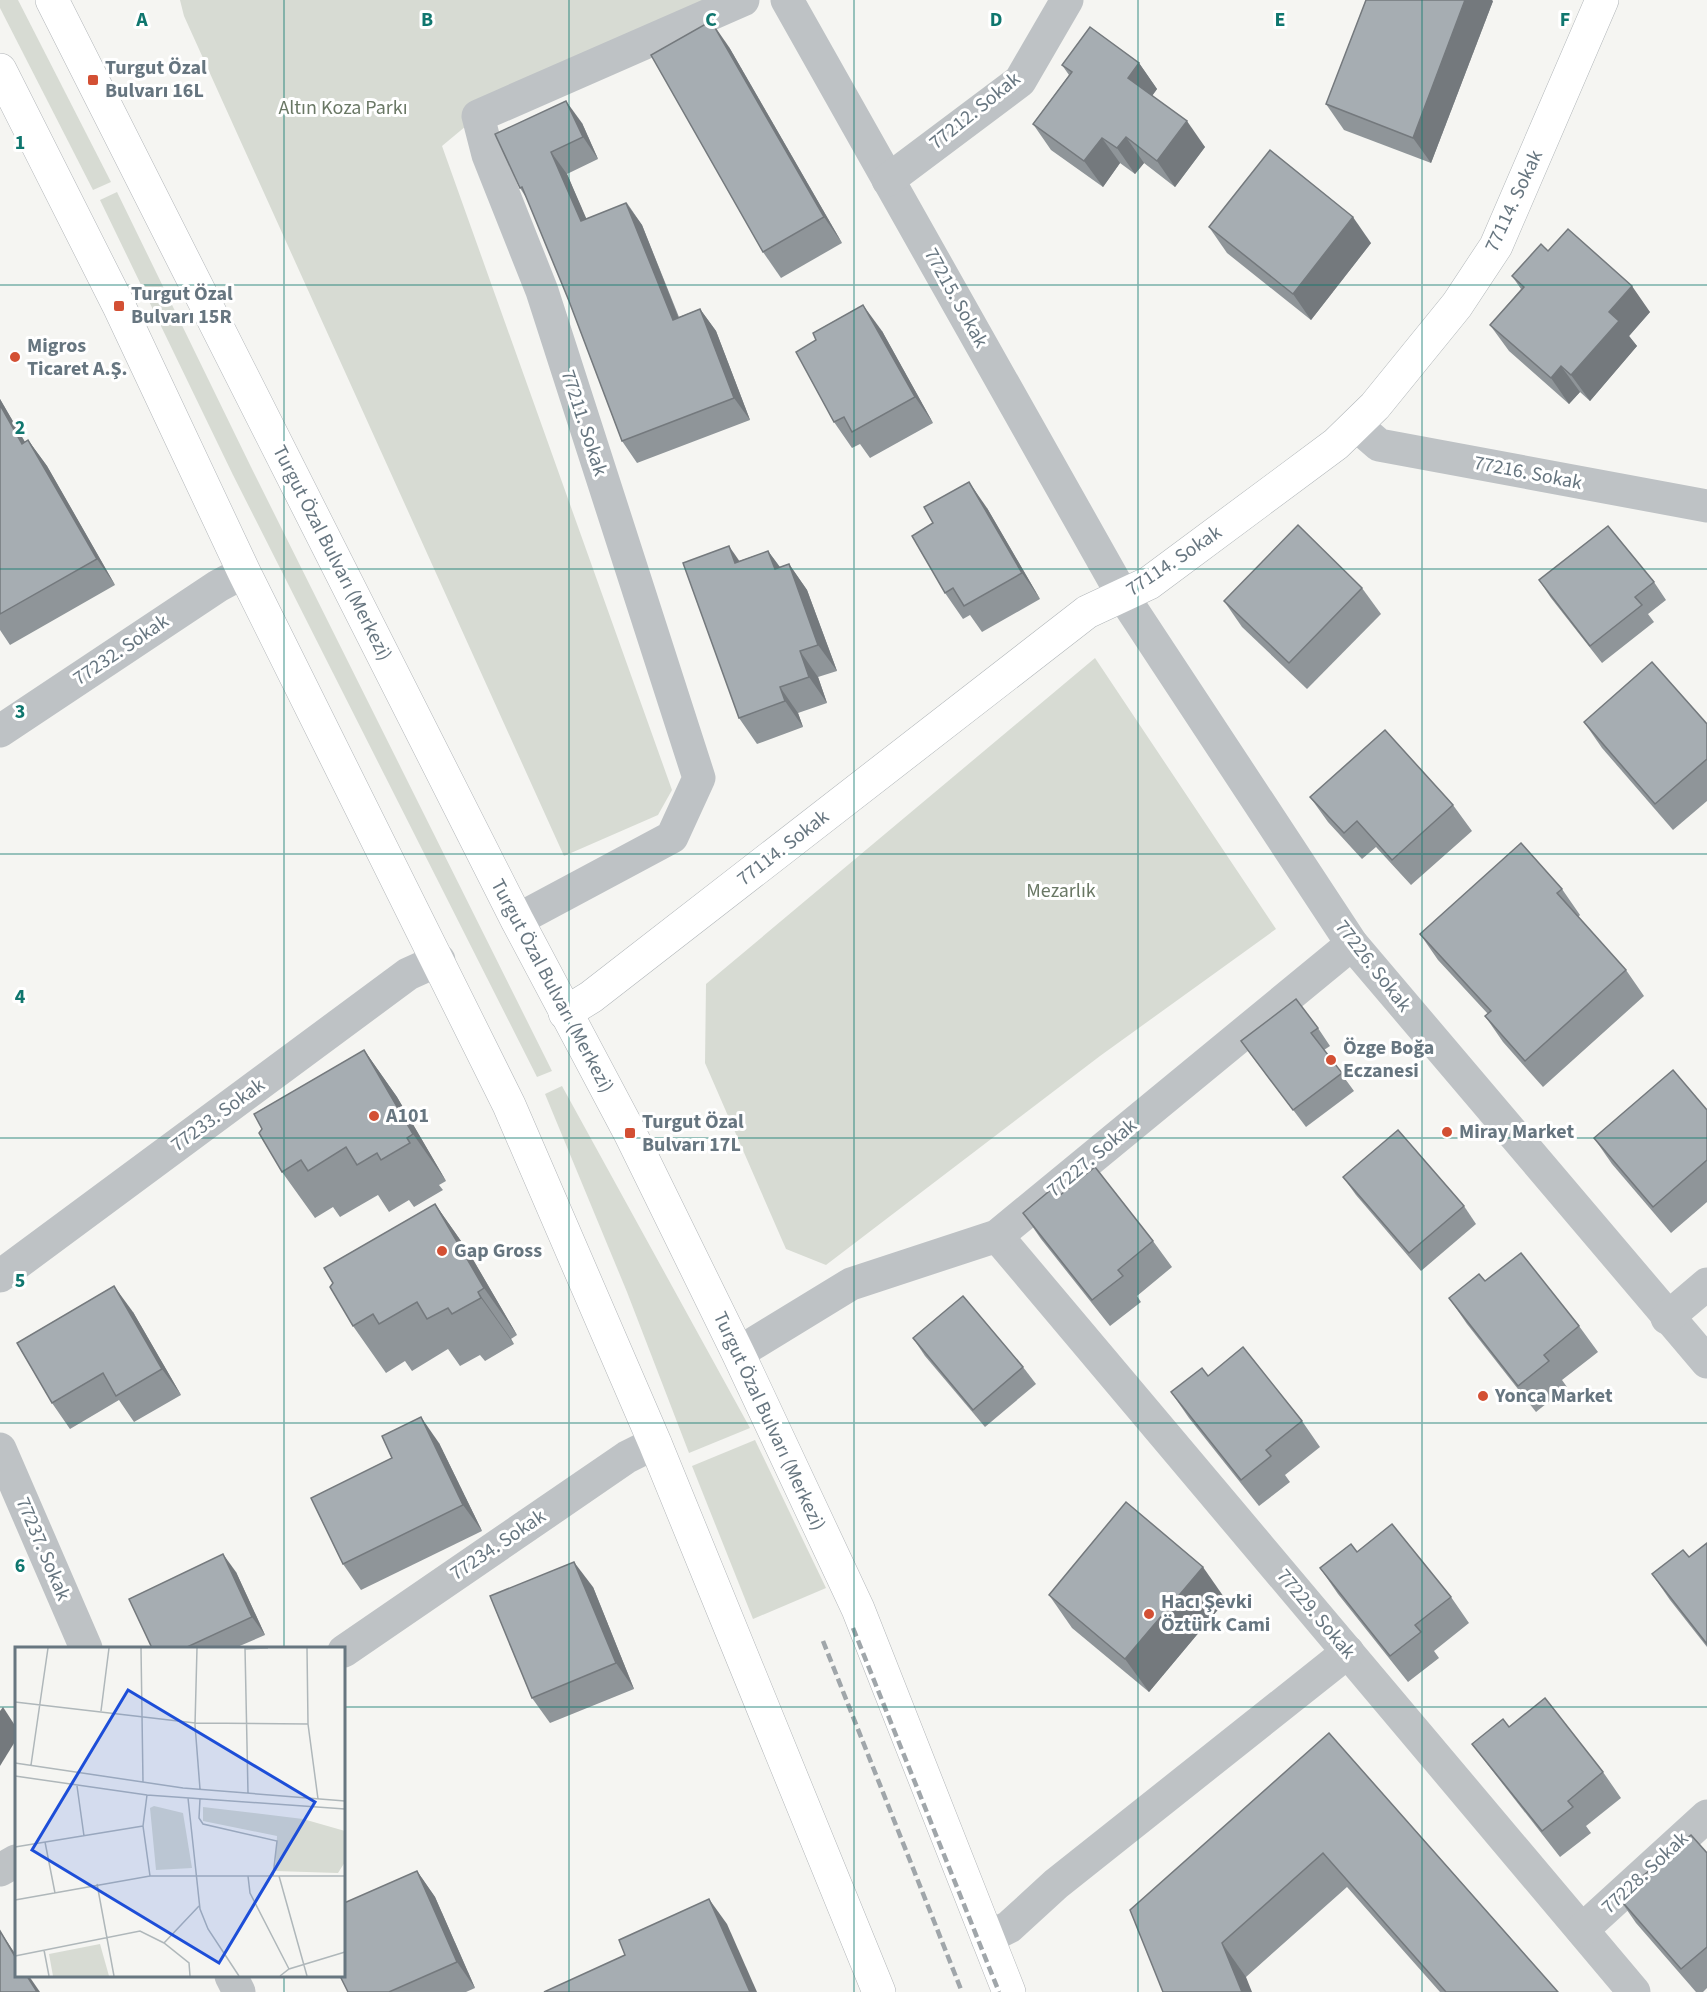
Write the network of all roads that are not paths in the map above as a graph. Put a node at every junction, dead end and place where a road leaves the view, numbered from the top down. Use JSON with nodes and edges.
{"nodes":[{"id":1,"x":52,"y":0,"type":"edge"},
{"id":2,"x":743,"y":0,"type":"edge"},
{"id":3,"x":787,"y":0,"type":"edge"},
{"id":4,"x":1067,"y":0,"type":"edge"},
{"id":5,"x":1602,"y":0,"type":"edge"},
{"id":6,"x":0,"y":70,"type":"edge"},
{"id":7,"x":888,"y":180,"type":"junction"},
{"id":8,"x":1356,"y":425,"type":"junction"},
{"id":9,"x":1707,"y":506,"type":"edge"},
{"id":10,"x":244,"y":572,"type":"junction"},
{"id":11,"x":1123,"y":596,"type":"junction"},
{"id":12,"x":0,"y":731,"type":"edge"},
{"id":13,"x":517,"y":920,"type":"junction"},
{"id":14,"x":1352,"y":945,"type":"junction"},
{"id":15,"x":439,"y":960,"type":"junction"},
{"id":16,"x":565,"y":1013,"type":"junction"},
{"id":17,"x":997,"y":1236,"type":"junction"},
{"id":18,"x":0,"y":1275,"type":"edge"},
{"id":19,"x":1707,"y":1284,"type":"edge"},
{"id":20,"x":1667,"y":1318,"type":"junction"},
{"id":21,"x":738,"y":1353,"type":"junction"},
{"id":22,"x":1707,"y":1362,"type":"edge"},
{"id":23,"x":655,"y":1443,"type":"junction"},
{"id":24,"x":0,"y":1449,"type":"edge"},
{"id":25,"x":86,"y":1647,"type":"edge"},
{"id":26,"x":345,"y":1650,"type":"edge"},
{"id":27,"x":1348,"y":1652,"type":"junction"},
{"id":28,"x":1707,"y":1816,"type":"edge"},
{"id":29,"x":15,"y":1862,"type":"edge"},
{"id":30,"x":0,"y":1870,"type":"edge"},
{"id":31,"x":1582,"y":1930,"type":"junction"},
{"id":32,"x":987,"y":1938,"type":"junction"},
{"id":33,"x":232,"y":1977,"type":"edge"},
{"id":34,"x":239,"y":1992,"type":"edge"},
{"id":35,"x":879,"y":1992,"type":"edge"},
{"id":36,"x":1008,"y":1992,"type":"edge"},
{"id":37,"x":1634,"y":1992,"type":"edge"}],
"edges":[{"from":1,"to":13,"type":"main road","name":"Turgut Özal Bulvarı (Merkezi)"},
{"from":2,"to":13,"type":"street","name":"77211. Sokak"},
{"from":3,"to":7,"type":"street","name":"77215. Sokak"},
{"from":4,"to":7,"type":"street","name":"77212. Sokak"},
{"from":5,"to":8,"type":"main road","name":"77114. Sokak"},
{"from":6,"to":10,"type":"main road"},
{"from":7,"to":11,"type":"street","name":"77215. Sokak"},
{"from":8,"to":9,"type":"street","name":"77216. Sokak"},
{"from":8,"to":11,"type":"main road","name":"77114. Sokak"},
{"from":10,"to":12,"type":"street","name":"77232. Sokak"},
{"from":10,"to":15,"type":"main road"},
{"from":11,"to":14,"type":"street","name":"77226. Sokak"},
{"from":11,"to":16,"type":"main road","name":"77114. Sokak"},
{"from":13,"to":16,"type":"main road","name":"Turgut Özal Bulvarı (Merkezi)"},
{"from":14,"to":17,"type":"street","name":"77227. Sokak"},
{"from":14,"to":20,"type":"street","name":"77226. Sokak"},
{"from":15,"to":18,"type":"street","name":"77233. Sokak"},
{"from":15,"to":23,"type":"main road"},
{"from":16,"to":21,"type":"main road","name":"Turgut Özal Bulvarı (Merkezi)"},
{"from":17,"to":21,"type":"street","name":"77227. Sokak"},
{"from":17,"to":27,"type":"street","name":"77229. Sokak"},
{"from":19,"to":20,"type":"street"},
{"from":20,"to":22,"type":"street","name":"77226. Sokak"},
{"from":21,"to":32,"type":"main road","name":"Turgut Özal Bulvarı (Merkezi)"},
{"from":23,"to":26,"type":"street","name":"77234. Sokak"},
{"from":23,"to":35,"type":"main road"},
{"from":24,"to":25,"type":"street","name":"77237. Sokak"},
{"from":27,"to":31,"type":"street","name":"77229. Sokak"},
{"from":27,"to":32,"type":"street"},
{"from":28,"to":31,"type":"street","name":"77228. Sokak"},
{"from":29,"to":30,"type":"street"},
{"from":31,"to":37,"type":"street","name":"77229. Sokak"},
{"from":32,"to":36,"type":"main road","name":"Turgut Özal Bulvarı (Merkezi)"},
{"from":33,"to":34,"type":"street"}]}
